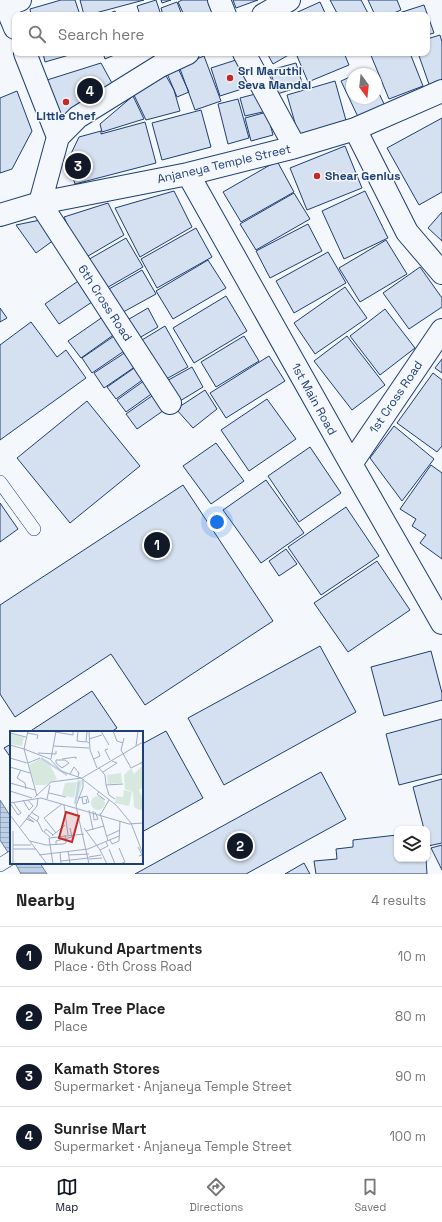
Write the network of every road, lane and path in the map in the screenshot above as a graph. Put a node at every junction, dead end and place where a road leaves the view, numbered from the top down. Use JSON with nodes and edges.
{"nodes":[{"id":1,"x":20,"y":0,"type":"edge"},
{"id":2,"x":219,"y":0,"type":"edge"},
{"id":3,"x":289,"y":0,"type":"edge"},
{"id":4,"x":224,"y":12,"type":"edge"},
{"id":5,"x":268,"y":12,"type":"edge"},
{"id":6,"x":12,"y":20,"type":"edge"},
{"id":7,"x":26,"y":56,"type":"edge"},
{"id":8,"x":182,"y":56,"type":"edge"},
{"id":9,"x":246,"y":56,"type":"edge"},
{"id":10,"x":442,"y":91,"type":"edge"},
{"id":11,"x":355,"y":129,"type":"junction"},
{"id":12,"x":58,"y":137,"type":"junction"},
{"id":13,"x":295,"y":147,"type":"junction"},
{"id":14,"x":188,"y":174,"type":"junction"},
{"id":15,"x":40,"y":203,"type":"junction"},
{"id":16,"x":0,"y":214,"type":"edge"},
{"id":17,"x":442,"y":273,"type":"edge"},
{"id":18,"x":442,"y":330,"type":"edge"},
{"id":19,"x":170,"y":403,"type":"dead end"},
{"id":20,"x":351,"y":464,"type":"junction"},
{"id":21,"x":0,"y":482,"type":"edge"},
{"id":22,"x":34,"y":529,"type":"dead end"},
{"id":23,"x":441,"y":616,"type":"edge"}],
"edges":[{"from":1,"to":6,"type":"street"},
{"from":2,"to":4,"type":"street"},
{"from":3,"to":5,"type":"street"},
{"from":7,"to":12,"type":"street"},
{"from":8,"to":12,"type":"street"},
{"from":9,"to":13,"type":"street"},
{"from":10,"to":11,"type":"street","name":"Anjaneya Temple Street"},
{"from":11,"to":13,"type":"street","name":"Anjaneya Temple Street"},
{"from":11,"to":17,"type":"street"},
{"from":12,"to":15,"type":"street"},
{"from":13,"to":14,"type":"street","name":"Anjaneya Temple Street"},
{"from":14,"to":15,"type":"street","name":"Anjaneya Temple Street"},
{"from":14,"to":20,"type":"street","name":"1st Main Road"},
{"from":15,"to":16,"type":"street","name":"Anjaneya Temple Street"},
{"from":15,"to":19,"type":"street","name":"6th Cross Road"},
{"from":18,"to":20,"type":"street","name":"1st Cross Road"},
{"from":20,"to":23,"type":"street","name":"1st Main Road"},
{"from":21,"to":22,"type":"lane"}]}
